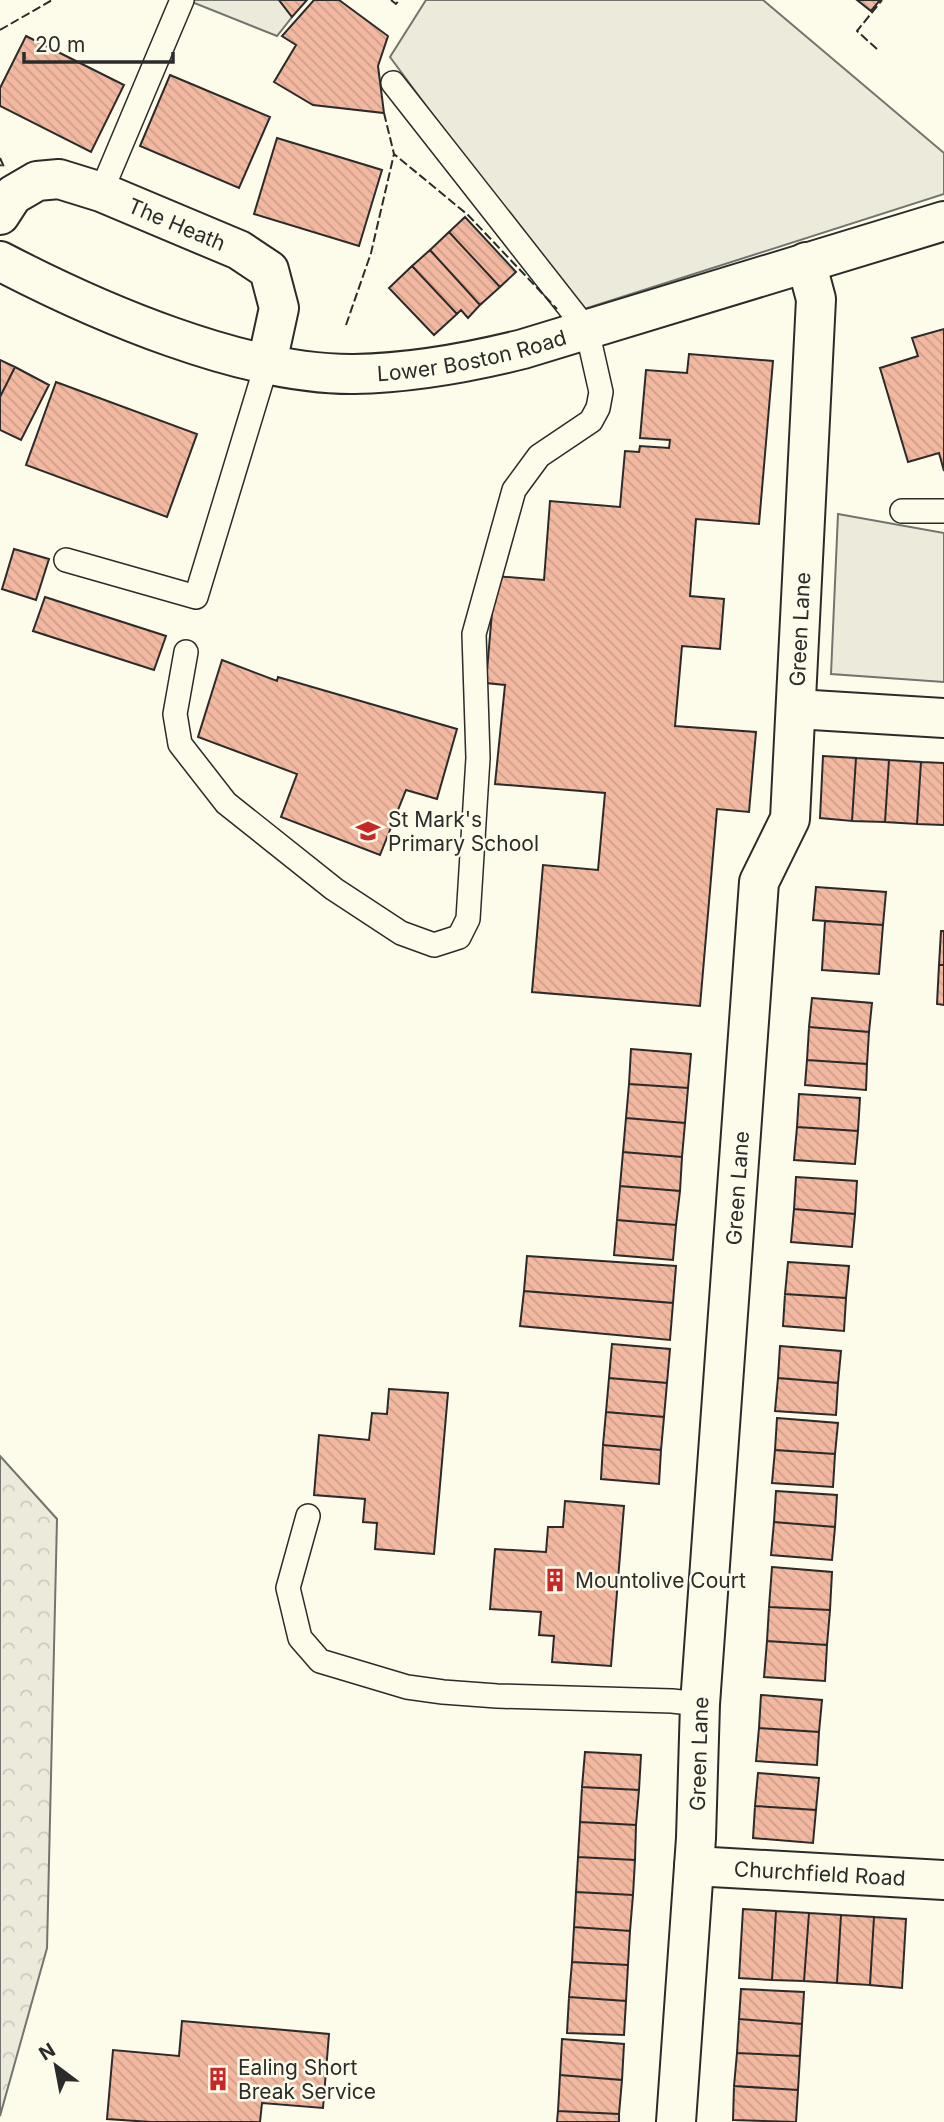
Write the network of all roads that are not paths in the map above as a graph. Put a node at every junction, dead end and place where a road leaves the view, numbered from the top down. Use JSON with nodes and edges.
{"nodes":[{"id":1,"x":182,"y":0,"type":"edge"},
{"id":2,"x":393,"y":83,"type":"dead end"},
{"id":3,"x":101,"y":192,"type":"junction"},
{"id":4,"x":0,"y":215,"type":"edge"},
{"id":5,"x":944,"y":221,"type":"edge"},
{"id":6,"x":0,"y":261,"type":"edge"},
{"id":7,"x":806,"y":262,"type":"junction"},
{"id":8,"x":587,"y":330,"type":"junction"},
{"id":9,"x":267,"y":363,"type":"junction"},
{"id":10,"x":902,"y":511,"type":"dead end"},
{"id":11,"x":944,"y":511,"type":"edge"},
{"id":12,"x":66,"y":560,"type":"dead end"},
{"id":13,"x":187,"y":652,"type":"dead end"},
{"id":14,"x":796,"y":709,"type":"junction"},
{"id":15,"x":944,"y":718,"type":"edge"},
{"id":16,"x":308,"y":1516,"type":"dead end"},
{"id":17,"x":701,"y":1704,"type":"junction"},
{"id":18,"x":694,"y":1866,"type":"junction"},
{"id":19,"x":944,"y":1880,"type":"edge"},
{"id":20,"x":676,"y":2122,"type":"edge"}],
"edges":[{"from":1,"to":3,"type":"lane"},
{"from":2,"to":8,"type":"lane"},
{"from":3,"to":4,"type":"street","name":"The Heath"},
{"from":3,"to":9,"type":"street","name":"The Heath"},
{"from":5,"to":7,"type":"street","name":"Lower Boston Road"},
{"from":6,"to":9,"type":"street","name":"Lower Boston Road"},
{"from":7,"to":8,"type":"street","name":"Lower Boston Road"},
{"from":7,"to":14,"type":"street","name":"Green Lane"},
{"from":8,"to":9,"type":"street","name":"Lower Boston Road"},
{"from":8,"to":13,"type":"lane"},
{"from":9,"to":12,"type":"lane"},
{"from":10,"to":11,"type":"lane"},
{"from":14,"to":15,"type":"street"},
{"from":14,"to":17,"type":"street","name":"Green Lane"},
{"from":16,"to":17,"type":"lane"},
{"from":17,"to":18,"type":"street","name":"Green Lane"},
{"from":18,"to":19,"type":"street","name":"Churchfield Road"},
{"from":18,"to":20,"type":"street","name":"Green Lane"}]}
